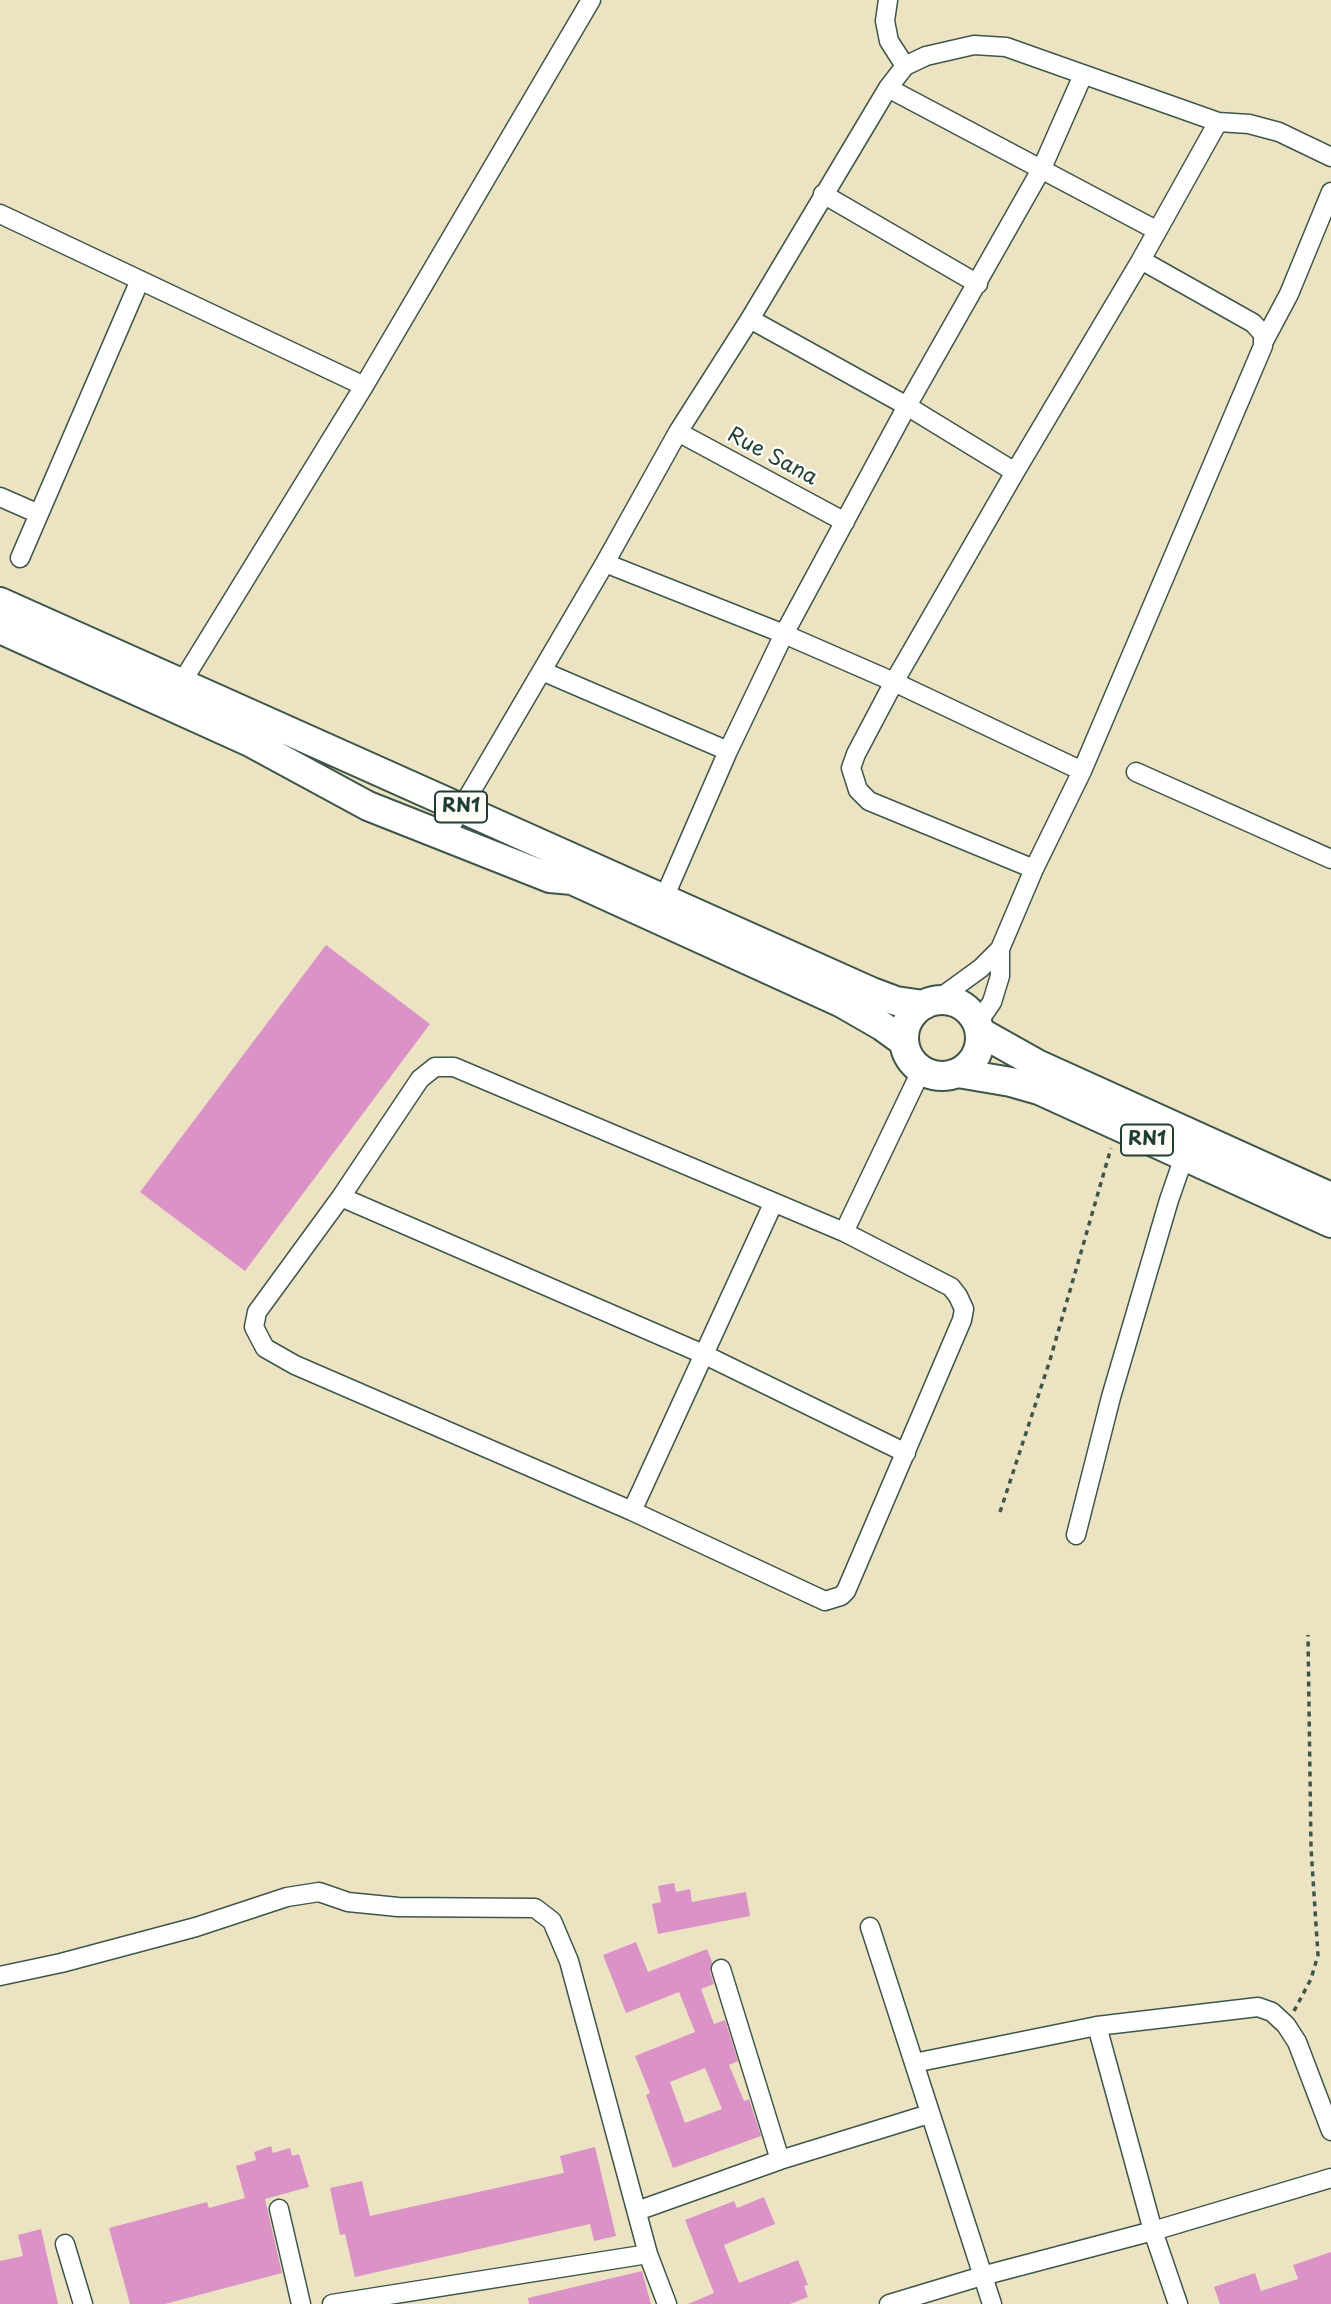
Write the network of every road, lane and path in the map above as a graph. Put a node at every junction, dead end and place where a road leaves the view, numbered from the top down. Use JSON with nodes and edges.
{"nodes":[{"id":1,"x":591,"y":0,"type":"edge"},
{"id":2,"x":888,"y":0,"type":"edge"},
{"id":3,"x":905,"y":66,"type":"junction"},
{"id":4,"x":1083,"y":75,"type":"junction"},
{"id":5,"x":888,"y":88,"type":"junction"},
{"id":6,"x":1218,"y":122,"type":"junction"},
{"id":7,"x":1331,"y":157,"type":"edge"},
{"id":8,"x":1042,"y":168,"type":"junction"},
{"id":9,"x":1331,"y":192,"type":"edge"},
{"id":10,"x":823,"y":194,"type":"junction"},
{"id":11,"x":0,"y":214,"type":"edge"},
{"id":12,"x":1156,"y":230,"type":"junction"},
{"id":13,"x":1140,"y":260,"type":"junction"},
{"id":14,"x":140,"y":281,"type":"junction"},
{"id":15,"x":978,"y":284,"type":"junction"},
{"id":16,"x":750,"y":319,"type":"junction"},
{"id":17,"x":1264,"y":341,"type":"junction"},
{"id":18,"x":364,"y":386,"type":"junction"},
{"id":19,"x":907,"y":406,"type":"junction"},
{"id":20,"x":678,"y":432,"type":"junction"},
{"id":21,"x":1014,"y":472,"type":"junction"},
{"id":22,"x":0,"y":497,"type":"edge"},
{"id":23,"x":39,"y":514,"type":"junction"},
{"id":24,"x":845,"y":522,"type":"junction"},
{"id":25,"x":20,"y":558,"type":"dead end"},
{"id":26,"x":605,"y":563,"type":"junction"},
{"id":27,"x":0,"y":602,"type":"edge"},
{"id":28,"x":0,"y":629,"type":"edge"},
{"id":29,"x":784,"y":634,"type":"junction"},
{"id":30,"x":542,"y":671,"type":"junction"},
{"id":31,"x":182,"y":682,"type":"junction"},
{"id":32,"x":894,"y":682,"type":"junction"},
{"id":33,"x":729,"y":751,"type":"junction"},
{"id":34,"x":1082,"y":771,"type":"junction"},
{"id":35,"x":1136,"y":772,"type":"dead end"},
{"id":36,"x":461,"y":807,"type":"junction"},
{"id":37,"x":445,"y":836,"type":"junction"},
{"id":38,"x":1331,"y":859,"type":"edge"},
{"id":39,"x":1034,"y":869,"type":"junction"},
{"id":40,"x":664,"y":898,"type":"junction"},
{"id":41,"x":1000,"y":949,"type":"junction"},
{"id":42,"x":931,"y":1002,"type":"junction"},
{"id":43,"x":979,"y":1028,"type":"junction"},
{"id":44,"x":904,"y":1042,"type":"junction"},
{"id":45,"x":921,"y":1071,"type":"junction"},
{"id":46,"x":958,"y":1073,"type":"junction"},
{"id":47,"x":1118,"y":1126,"type":"junction"},
{"id":48,"x":1184,"y":1157,"type":"junction"},
{"id":49,"x":341,"y":1197,"type":"junction"},
{"id":50,"x":1331,"y":1197,"type":"edge"},
{"id":51,"x":773,"y":1204,"type":"junction"},
{"id":52,"x":1331,"y":1223,"type":"edge"},
{"id":53,"x":844,"y":1232,"type":"junction"},
{"id":54,"x":703,"y":1354,"type":"junction"},
{"id":55,"x":906,"y":1452,"type":"junction"},
{"id":56,"x":632,"y":1511,"type":"junction"},
{"id":57,"x":1000,"y":1512,"type":"dead end"},
{"id":58,"x":1076,"y":1535,"type":"dead end"},
{"id":59,"x":1308,"y":1635,"type":"dead end"},
{"id":60,"x":870,"y":1927,"type":"dead end"},
{"id":61,"x":721,"y":1969,"type":"dead end"},
{"id":62,"x":0,"y":1976,"type":"edge"},
{"id":63,"x":1286,"y":2025,"type":"junction"},
{"id":64,"x":1097,"y":2026,"type":"junction"},
{"id":65,"x":914,"y":2063,"type":"junction"},
{"id":66,"x":929,"y":2114,"type":"junction"},
{"id":67,"x":1331,"y":2131,"type":"edge"},
{"id":68,"x":780,"y":2160,"type":"junction"},
{"id":69,"x":1331,"y":2178,"type":"edge"},
{"id":70,"x":279,"y":2209,"type":"dead end"},
{"id":71,"x":637,"y":2211,"type":"junction"},
{"id":72,"x":1153,"y":2231,"type":"junction"},
{"id":73,"x":65,"y":2244,"type":"dead end"},
{"id":74,"x":648,"y":2254,"type":"junction"},
{"id":75,"x":982,"y":2276,"type":"junction"},
{"id":76,"x":83,"y":2304,"type":"edge"},
{"id":77,"x":301,"y":2304,"type":"edge"},
{"id":78,"x":332,"y":2304,"type":"edge"},
{"id":79,"x":667,"y":2304,"type":"edge"},
{"id":80,"x":889,"y":2304,"type":"edge"},
{"id":81,"x":992,"y":2304,"type":"edge"},
{"id":82,"x":1178,"y":2304,"type":"edge"}],
"edges":[{"from":1,"to":18,"type":"street"},
{"from":2,"to":3,"type":"street"},
{"from":3,"to":4,"type":"street"},
{"from":3,"to":5,"type":"street"},
{"from":4,"to":6,"type":"street"},
{"from":4,"to":8,"type":"street"},
{"from":5,"to":8,"type":"street"},
{"from":5,"to":10,"type":"street"},
{"from":6,"to":7,"type":"street"},
{"from":6,"to":12,"type":"street"},
{"from":8,"to":12,"type":"street"},
{"from":8,"to":15,"type":"street"},
{"from":9,"to":17,"type":"street"},
{"from":10,"to":15,"type":"street"},
{"from":10,"to":16,"type":"street"},
{"from":11,"to":14,"type":"street"},
{"from":12,"to":13,"type":"street"},
{"from":13,"to":17,"type":"street"},
{"from":13,"to":21,"type":"street"},
{"from":14,"to":18,"type":"street"},
{"from":14,"to":23,"type":"street"},
{"from":15,"to":19,"type":"street"},
{"from":16,"to":19,"type":"street"},
{"from":16,"to":20,"type":"street"},
{"from":17,"to":34,"type":"street"},
{"from":18,"to":31,"type":"street"},
{"from":19,"to":21,"type":"street"},
{"from":19,"to":24,"type":"street"},
{"from":20,"to":24,"type":"street","name":"Rue Sana"},
{"from":20,"to":26,"type":"street"},
{"from":21,"to":32,"type":"street"},
{"from":22,"to":23,"type":"street"},
{"from":23,"to":25,"type":"street"},
{"from":24,"to":29,"type":"street"},
{"from":26,"to":29,"type":"street"},
{"from":26,"to":30,"type":"street"},
{"from":27,"to":31,"type":"main road","number":"RN1"},
{"from":28,"to":37,"type":"main road","number":"RN1"},
{"from":29,"to":32,"type":"street"},
{"from":29,"to":33,"type":"street"},
{"from":30,"to":33,"type":"street"},
{"from":30,"to":36,"type":"street"},
{"from":31,"to":36,"type":"main road","number":"RN1"},
{"from":32,"to":34,"type":"street"},
{"from":32,"to":39,"type":"street"},
{"from":33,"to":40,"type":"street"},
{"from":34,"to":39,"type":"street"},
{"from":35,"to":38,"type":"street"},
{"from":36,"to":37,"type":"street"},
{"from":36,"to":40,"type":"main road","number":"RN1"},
{"from":37,"to":44,"type":"main road","number":"RN1"},
{"from":39,"to":41,"type":"street"},
{"from":40,"to":42,"type":"main road","number":"RN1"},
{"from":41,"to":42,"type":"street"},
{"from":41,"to":43,"type":"street"},
{"from":42,"to":43,"type":"main road","number":"RN1"},
{"from":42,"to":44,"type":"main road"},
{"from":43,"to":46,"type":"main road"},
{"from":43,"to":50,"type":"main road","number":"RN1"},
{"from":44,"to":45,"type":"main road","number":"RN1"},
{"from":45,"to":46,"type":"main road","number":"RN1"},
{"from":45,"to":53,"type":"street"},
{"from":46,"to":47,"type":"main road","number":"RN1"},
{"from":47,"to":48,"type":"main road","number":"RN1"},
{"from":47,"to":57,"type":"path"},
{"from":48,"to":52,"type":"main road","number":"RN1"},
{"from":48,"to":58,"type":"street"},
{"from":49,"to":51,"type":"street"},
{"from":49,"to":54,"type":"street"},
{"from":49,"to":56,"type":"street"},
{"from":51,"to":53,"type":"street"},
{"from":51,"to":54,"type":"street"},
{"from":53,"to":55,"type":"street"},
{"from":54,"to":55,"type":"street"},
{"from":54,"to":56,"type":"street"},
{"from":55,"to":56,"type":"street"},
{"from":59,"to":63,"type":"path"},
{"from":60,"to":65,"type":"street"},
{"from":61,"to":68,"type":"street"},
{"from":62,"to":71,"type":"street"},
{"from":63,"to":64,"type":"street"},
{"from":63,"to":67,"type":"street"},
{"from":64,"to":65,"type":"street"},
{"from":64,"to":72,"type":"street"},
{"from":65,"to":66,"type":"street"},
{"from":66,"to":68,"type":"street"},
{"from":66,"to":75,"type":"street"},
{"from":68,"to":71,"type":"street"},
{"from":69,"to":72,"type":"street"},
{"from":70,"to":77,"type":"street"},
{"from":71,"to":74,"type":"street"},
{"from":72,"to":75,"type":"street"},
{"from":72,"to":82,"type":"street"},
{"from":73,"to":76,"type":"street"},
{"from":74,"to":78,"type":"street"},
{"from":74,"to":79,"type":"street"},
{"from":75,"to":80,"type":"street"},
{"from":75,"to":81,"type":"street"}]}
